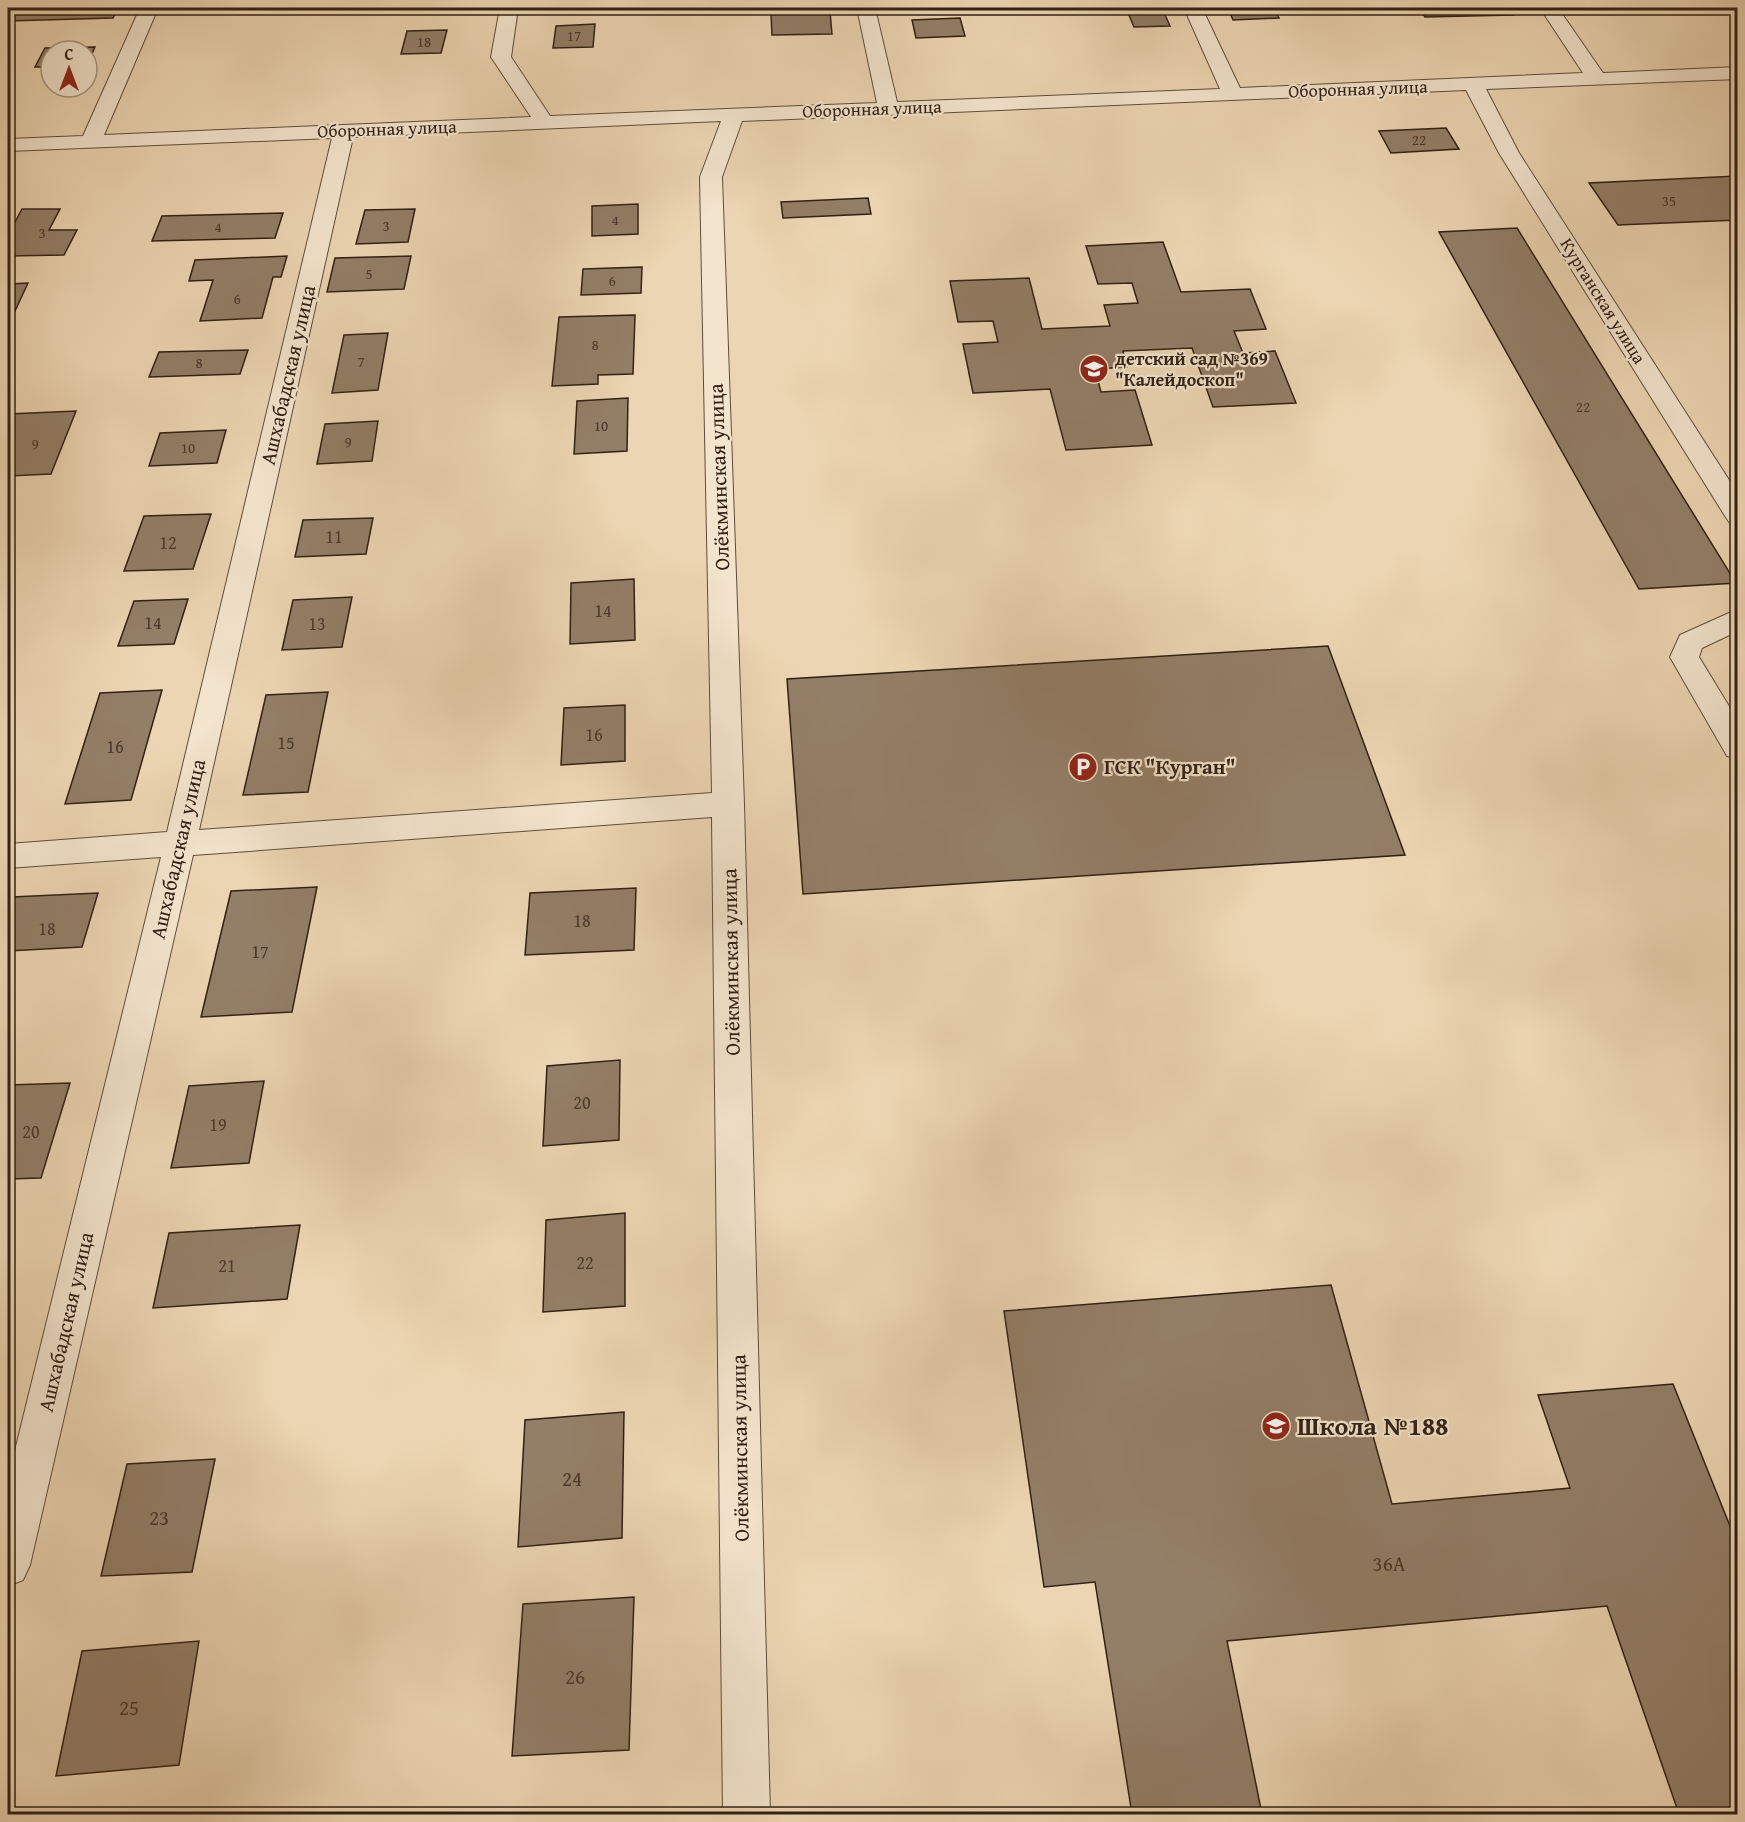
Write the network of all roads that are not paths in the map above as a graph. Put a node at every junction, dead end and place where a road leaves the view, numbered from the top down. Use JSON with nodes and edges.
{"nodes":[{"id":1,"x":149,"y":8,"type":"edge"},
{"id":2,"x":509,"y":8,"type":"edge"},
{"id":3,"x":866,"y":8,"type":"edge"},
{"id":4,"x":1193,"y":8,"type":"edge"},
{"id":5,"x":1549,"y":8,"type":"edge"},
{"id":6,"x":1737,"y":73,"type":"edge"},
{"id":7,"x":1597,"y":79,"type":"junction"},
{"id":8,"x":1473,"y":84,"type":"junction"},
{"id":9,"x":1233,"y":94,"type":"junction"},
{"id":10,"x":888,"y":108,"type":"junction"},
{"id":11,"x":734,"y":115,"type":"junction"},
{"id":12,"x":544,"y":122,"type":"junction"},
{"id":13,"x":344,"y":131,"type":"junction"},
{"id":14,"x":91,"y":141,"type":"junction"},
{"id":15,"x":8,"y":145,"type":"edge"},
{"id":16,"x":1737,"y":516,"type":"edge"},
{"id":17,"x":1737,"y":619,"type":"edge"},
{"id":18,"x":1737,"y":748,"type":"edge"},
{"id":19,"x":728,"y":804,"type":"junction"},
{"id":20,"x":180,"y":843,"type":"junction"},
{"id":21,"x":8,"y":856,"type":"edge"},
{"id":22,"x":8,"y":1566,"type":"edge"},
{"id":23,"x":747,"y":1815,"type":"edge"}],
"edges":[{"from":1,"to":14,"type":"street"},
{"from":2,"to":12,"type":"street"},
{"from":3,"to":10,"type":"street"},
{"from":4,"to":9,"type":"street"},
{"from":5,"to":7,"type":"street"},
{"from":6,"to":7,"type":"street","name":"Оборонная улица"},
{"from":7,"to":8,"type":"street","name":"Оборонная улица"},
{"from":8,"to":9,"type":"street","name":"Оборонная улица"},
{"from":8,"to":16,"type":"street","name":"Курганская улица"},
{"from":9,"to":10,"type":"street","name":"Оборонная улица"},
{"from":10,"to":11,"type":"street","name":"Оборонная улица"},
{"from":11,"to":12,"type":"street","name":"Оборонная улица"},
{"from":11,"to":19,"type":"street","name":"Олёкминская улица"},
{"from":12,"to":13,"type":"street","name":"Оборонная улица"},
{"from":13,"to":14,"type":"street","name":"Оборонная улица"},
{"from":13,"to":20,"type":"street","name":"Ашхабадская улица"},
{"from":14,"to":15,"type":"street","name":"Оборонная улица"},
{"from":17,"to":18,"type":"street"},
{"from":19,"to":20,"type":"street"},
{"from":19,"to":23,"type":"street","name":"Олёкминская улица"},
{"from":20,"to":21,"type":"street"},
{"from":20,"to":22,"type":"street","name":"Ашхабадская улица"}]}
